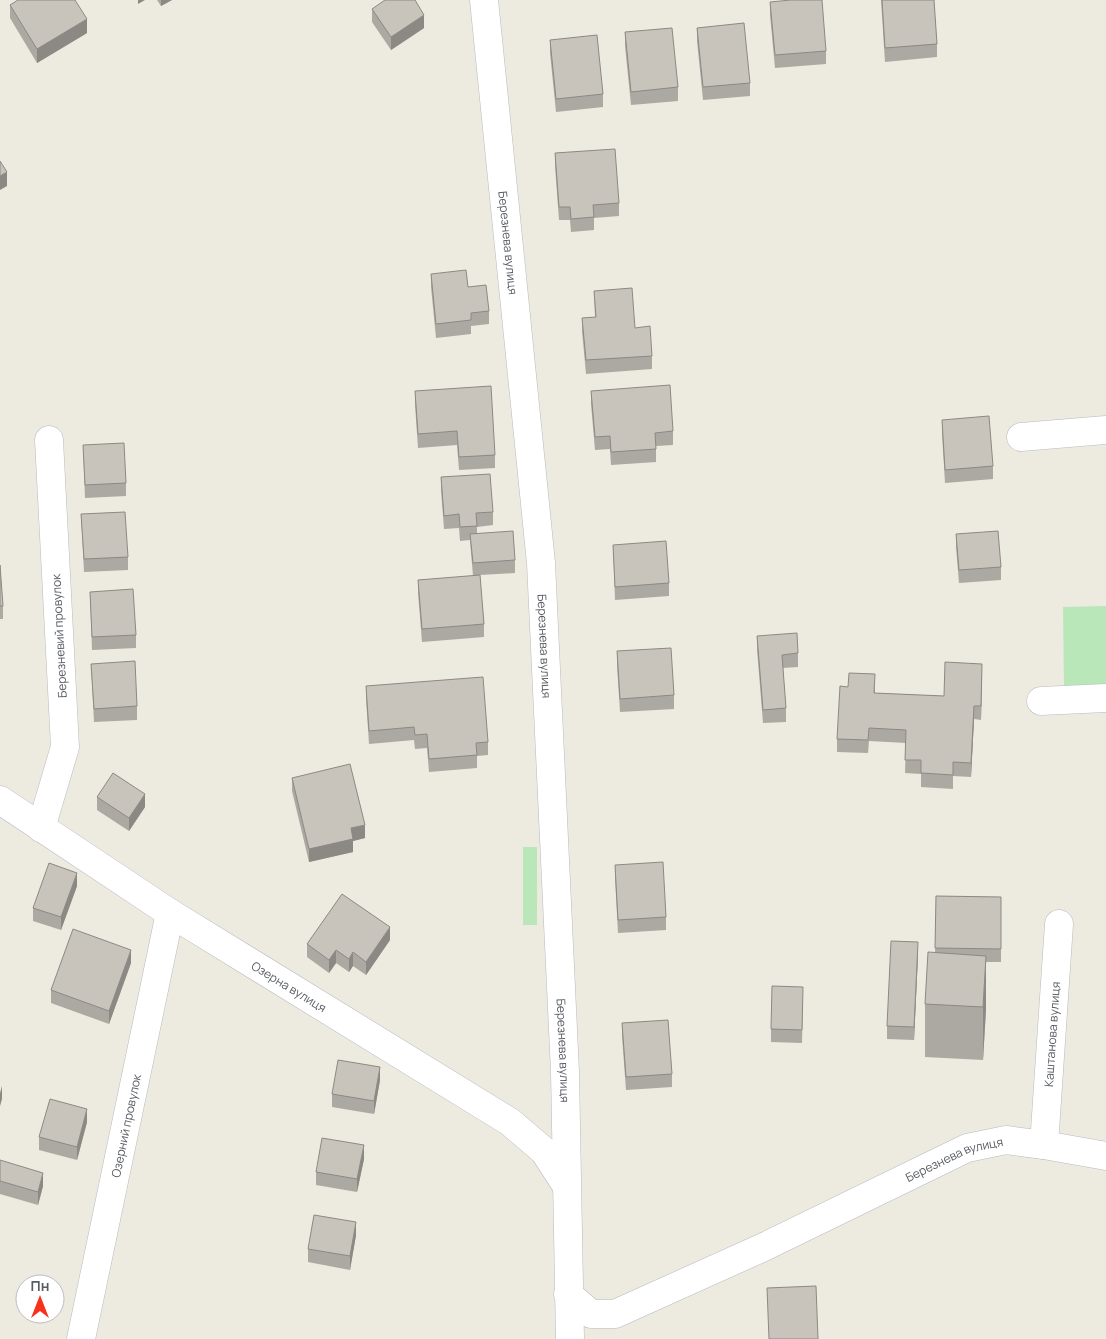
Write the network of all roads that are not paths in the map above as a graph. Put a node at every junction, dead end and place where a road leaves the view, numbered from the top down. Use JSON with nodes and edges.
{"nodes":[{"id":1,"x":484,"y":0,"type":"edge"},
{"id":2,"x":1106,"y":430,"type":"edge"},
{"id":3,"x":1021,"y":437,"type":"dead end"},
{"id":4,"x":49,"y":440,"type":"dead end"},
{"id":5,"x":1106,"y":698,"type":"edge"},
{"id":6,"x":1041,"y":701,"type":"dead end"},
{"id":7,"x":0,"y":800,"type":"edge"},
{"id":8,"x":41,"y":828,"type":"junction"},
{"id":9,"x":170,"y":913,"type":"junction"},
{"id":10,"x":1059,"y":924,"type":"dead end"},
{"id":11,"x":1044,"y":1145,"type":"junction"},
{"id":12,"x":1106,"y":1156,"type":"edge"},
{"id":13,"x":566,"y":1185,"type":"junction"},
{"id":14,"x":568,"y":1294,"type":"junction"},
{"id":15,"x":81,"y":1339,"type":"edge"},
{"id":16,"x":570,"y":1339,"type":"edge"}],
"edges":[{"from":1,"to":13,"type":"street","name":"Березнева вулиця"},
{"from":2,"to":3,"type":"street"},
{"from":4,"to":8,"type":"street","name":"Березневий провулок"},
{"from":5,"to":6,"type":"street"},
{"from":7,"to":8,"type":"street","name":"Озерна вулиця"},
{"from":8,"to":9,"type":"street","name":"Озерна вулиця"},
{"from":9,"to":13,"type":"street","name":"Озерна вулиця"},
{"from":9,"to":15,"type":"street","name":"Озерний провулок"},
{"from":10,"to":11,"type":"street","name":"Каштанова вулиця"},
{"from":11,"to":12,"type":"street","name":"Березнева вулиця"},
{"from":11,"to":14,"type":"street","name":"Березнева вулиця"},
{"from":13,"to":14,"type":"street","name":"Березнева вулиця"},
{"from":14,"to":16,"type":"street","name":"Березнева вулиця"}]}
